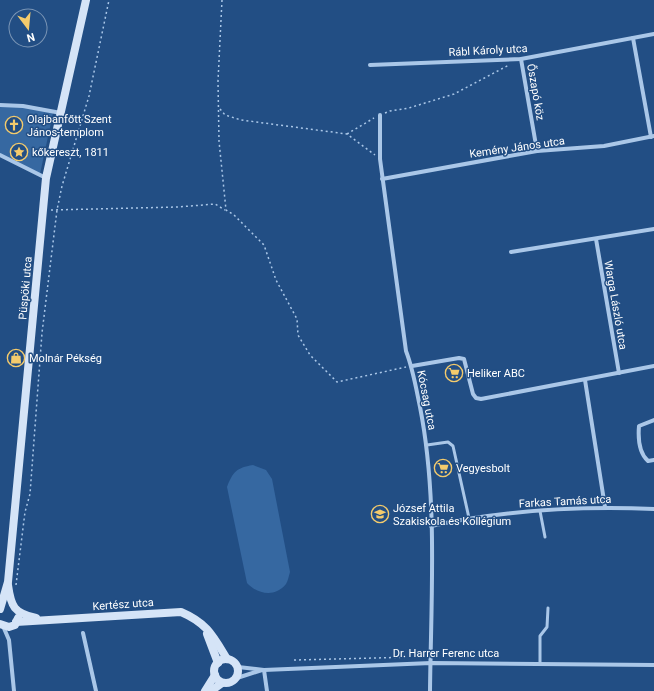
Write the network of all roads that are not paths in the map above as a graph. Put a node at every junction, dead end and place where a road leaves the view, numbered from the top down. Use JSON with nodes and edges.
{"nodes":[{"id":1,"x":86,"y":0,"type":"edge"},
{"id":2,"x":654,"y":34,"type":"edge"},
{"id":3,"x":633,"y":38,"type":"junction"},
{"id":4,"x":521,"y":59,"type":"junction"},
{"id":5,"x":370,"y":64,"type":"dead end"},
{"id":6,"x":0,"y":106,"type":"edge"},
{"id":7,"x":61,"y":113,"type":"junction"},
{"id":8,"x":380,"y":115,"type":"road end"},
{"id":9,"x":652,"y":137,"type":"edge"},
{"id":10,"x":537,"y":151,"type":"junction"},
{"id":11,"x":0,"y":155,"type":"edge"},
{"id":12,"x":46,"y":178,"type":"junction"},
{"id":13,"x":382,"y":179,"type":"junction"},
{"id":14,"x":654,"y":229,"type":"edge"},
{"id":15,"x":596,"y":239,"type":"junction"},
{"id":16,"x":512,"y":252,"type":"dead end"},
{"id":17,"x":412,"y":366,"type":"junction"},
{"id":18,"x":654,"y":366,"type":"edge"},
{"id":19,"x":619,"y":373,"type":"junction"},
{"id":20,"x":585,"y":380,"type":"junction"},
{"id":21,"x":654,"y":420,"type":"edge"},
{"id":22,"x":427,"y":445,"type":"junction"},
{"id":23,"x":654,"y":460,"type":"edge"},
{"id":24,"x":605,"y":507,"type":"junction"},
{"id":25,"x":654,"y":509,"type":"edge"},
{"id":26,"x":540,"y":511,"type":"junction"},
{"id":27,"x":469,"y":518,"type":"junction"},
{"id":28,"x":431,"y":526,"type":"junction"},
{"id":29,"x":545,"y":536,"type":"dead end"},
{"id":30,"x":8,"y":582,"type":"junction"},
{"id":31,"x":548,"y":608,"type":"dead end"},
{"id":32,"x":0,"y":609,"type":"edge"},
{"id":33,"x":16,"y":610,"type":"junction"},
{"id":34,"x":45,"y":620,"type":"junction"},
{"id":35,"x":201,"y":622,"type":"junction"},
{"id":36,"x":14,"y":624,"type":"junction"},
{"id":37,"x":1,"y":625,"type":"edge"},
{"id":38,"x":83,"y":633,"type":"dead end"},
{"id":39,"x":9,"y":640,"type":"junction"},
{"id":40,"x":227,"y":659,"type":"junction"},
{"id":41,"x":218,"y":663,"type":"junction"},
{"id":42,"x":431,"y":663,"type":"junction"},
{"id":43,"x":540,"y":664,"type":"junction"},
{"id":44,"x":654,"y":664,"type":"edge"},
{"id":45,"x":238,"y":667,"type":"junction"},
{"id":46,"x":264,"y":670,"type":"junction"},
{"id":47,"x":215,"y":675,"type":"junction"},
{"id":48,"x":237,"y":678,"type":"junction"},
{"id":49,"x":222,"y":683,"type":"junction"},
{"id":50,"x":14,"y":691,"type":"edge"},
{"id":51,"x":96,"y":691,"type":"edge"},
{"id":52,"x":205,"y":691,"type":"edge"},
{"id":53,"x":211,"y":691,"type":"edge"},
{"id":54,"x":267,"y":691,"type":"edge"},
{"id":55,"x":430,"y":691,"type":"edge"}],
"edges":[{"from":1,"to":7,"type":"street","name":"Püspöki utca"},
{"from":2,"to":3,"type":"street","name":"Rábl Károly utca"},
{"from":3,"to":4,"type":"street","name":"Rábl Károly utca"},
{"from":3,"to":9,"type":"street"},
{"from":4,"to":5,"type":"street","name":"Rábl Károly utca"},
{"from":4,"to":10,"type":"street","name":"Őszapó köz"},
{"from":6,"to":7,"type":"street"},
{"from":7,"to":12,"type":"street","name":"Püspöki utca"},
{"from":8,"to":13,"type":"street","name":"Kócsag utca"},
{"from":9,"to":10,"type":"street","name":"Kemény János utca"},
{"from":10,"to":13,"type":"street","name":"Kemény János utca"},
{"from":11,"to":12,"type":"street"},
{"from":12,"to":30,"type":"street","name":"Püspöki utca"},
{"from":13,"to":17,"type":"street","name":"Kócsag utca"},
{"from":14,"to":15,"type":"street"},
{"from":15,"to":16,"type":"street"},
{"from":15,"to":19,"type":"street","name":"Warga László utca"},
{"from":17,"to":20,"type":"street"},
{"from":17,"to":22,"type":"street","name":"Kócsag utca"},
{"from":18,"to":19,"type":"street"},
{"from":19,"to":20,"type":"street"},
{"from":20,"to":24,"type":"street"},
{"from":21,"to":23,"type":"street"},
{"from":22,"to":27,"type":"lane"},
{"from":22,"to":28,"type":"street","name":"Kócsag utca"},
{"from":24,"to":25,"type":"street","name":"Farkas Tamás utca"},
{"from":24,"to":26,"type":"street","name":"Farkas Tamás utca"},
{"from":26,"to":27,"type":"street","name":"Farkas Tamás utca"},
{"from":26,"to":29,"type":"lane"},
{"from":27,"to":28,"type":"street","name":"Farkas Tamás utca"},
{"from":28,"to":42,"type":"street","name":"Kócsag utca"},
{"from":30,"to":32,"type":"street"},
{"from":30,"to":33,"type":"street"},
{"from":31,"to":43,"type":"lane"},
{"from":32,"to":33,"type":"street"},
{"from":33,"to":34,"type":"street"},
{"from":33,"to":36,"type":"street"},
{"from":34,"to":35,"type":"street","name":"Kertész utca"},
{"from":34,"to":36,"type":"street","name":"Kertész utca"},
{"from":35,"to":40,"type":"street","name":"Kertész utca"},
{"from":35,"to":41,"type":"street"},
{"from":36,"to":37,"type":"street","name":"Kertész utca"},
{"from":36,"to":39,"type":"street"},
{"from":37,"to":39,"type":"street"},
{"from":38,"to":51,"type":"street"},
{"from":39,"to":50,"type":"street"},
{"from":40,"to":41,"type":"street"},
{"from":40,"to":45,"type":"street"},
{"from":41,"to":47,"type":"street"},
{"from":42,"to":43,"type":"street","name":"Dr. Harrer Ferenc utca"},
{"from":42,"to":46,"type":"street","name":"Dr. Harrer Ferenc utca"},
{"from":42,"to":55,"type":"street","name":"Kócsag utca"},
{"from":43,"to":44,"type":"street","name":"Dr. Harrer Ferenc utca"},
{"from":45,"to":46,"type":"street","name":"Dr. Harrer Ferenc utca"},
{"from":45,"to":48,"type":"street"},
{"from":46,"to":48,"type":"street"},
{"from":46,"to":54,"type":"street"},
{"from":47,"to":49,"type":"street"},
{"from":47,"to":52,"type":"street"},
{"from":48,"to":49,"type":"street"},
{"from":49,"to":53,"type":"street"}]}
